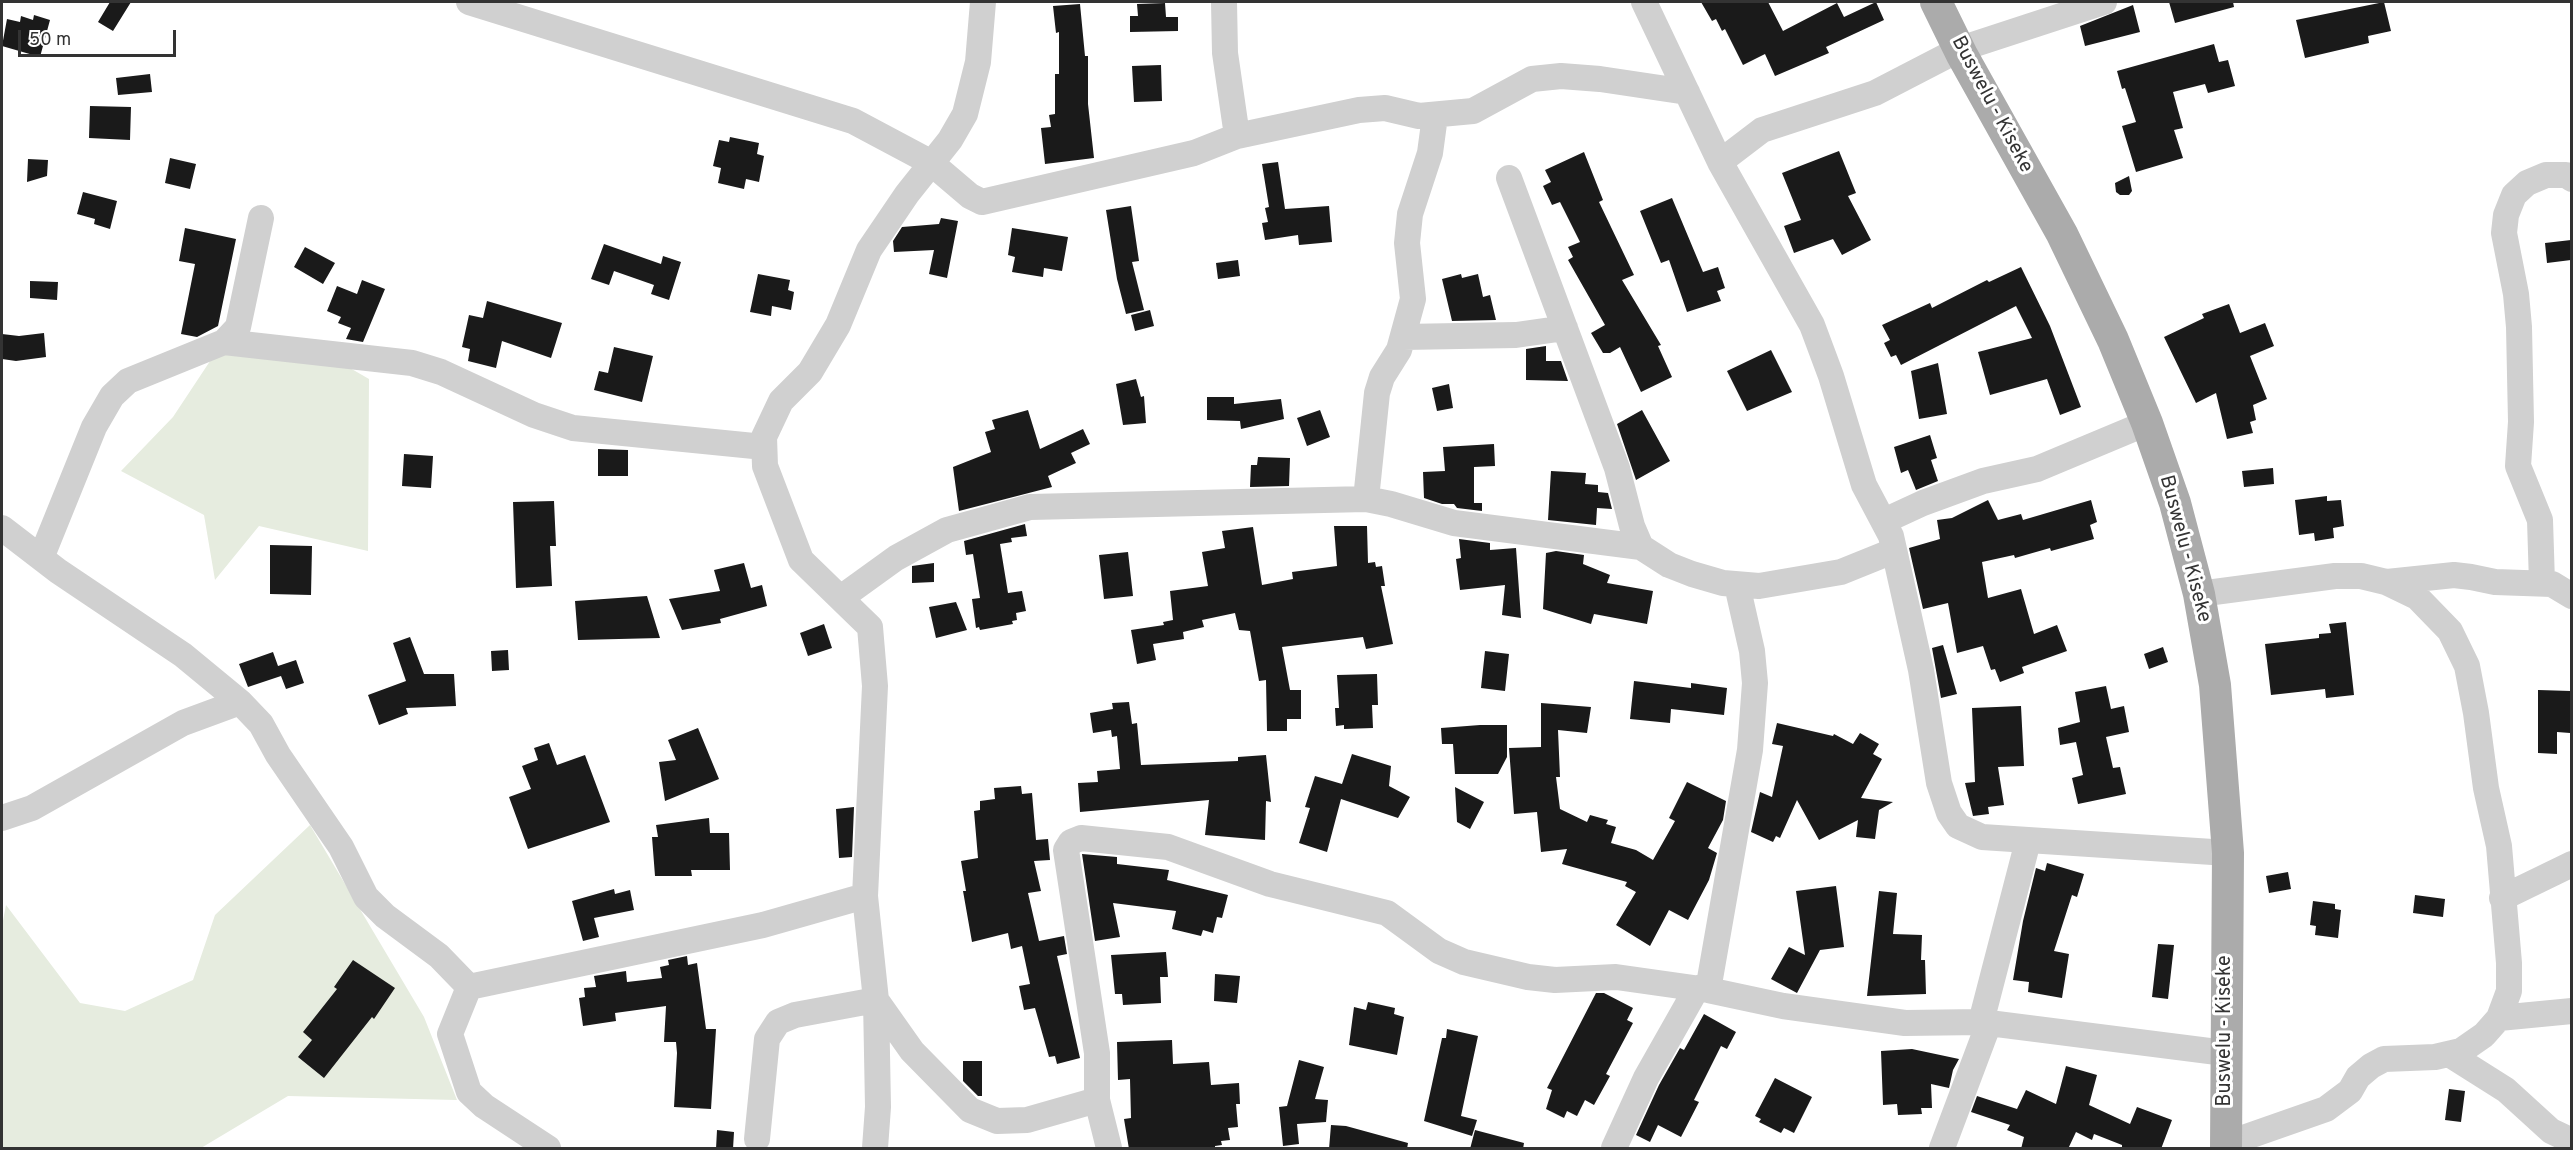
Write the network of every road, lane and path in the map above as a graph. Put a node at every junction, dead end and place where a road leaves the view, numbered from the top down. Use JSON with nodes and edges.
{"nodes":[{"id":1,"x":469,"y":2,"type":"edge"},
{"id":2,"x":983,"y":2,"type":"edge"},
{"id":3,"x":1224,"y":2,"type":"edge"},
{"id":4,"x":1644,"y":2,"type":"edge"},
{"id":5,"x":1936,"y":2,"type":"edge"},
{"id":6,"x":2104,"y":2,"type":"edge"},
{"id":7,"x":1960,"y":49,"type":"junction"},
{"id":8,"x":1687,"y":92,"type":"junction"},
{"id":9,"x":1435,"y":116,"type":"junction"},
{"id":10,"x":1237,"y":136,"type":"junction"},
{"id":11,"x":930,"y":162,"type":"junction"},
{"id":12,"x":1720,"y":162,"type":"junction"},
{"id":13,"x":1509,"y":178,"type":"dead end"},
{"id":14,"x":2571,"y":179,"type":"edge"},
{"id":15,"x":261,"y":218,"type":"dead end"},
{"id":16,"x":1565,"y":328,"type":"junction"},
{"id":17,"x":1403,"y":337,"type":"junction"},
{"id":18,"x":224,"y":342,"type":"junction"},
{"id":19,"x":2148,"y":423,"type":"junction"},
{"id":20,"x":764,"y":447,"type":"junction"},
{"id":21,"x":1366,"y":499,"type":"junction"},
{"id":22,"x":1884,"y":521,"type":"junction"},
{"id":23,"x":2,"y":528,"type":"edge"},
{"id":24,"x":1641,"y":547,"type":"junction"},
{"id":25,"x":1893,"y":551,"type":"junction"},
{"id":26,"x":41,"y":558,"type":"junction"},
{"id":27,"x":2386,"y":582,"type":"junction"},
{"id":28,"x":2542,"y":583,"type":"junction"},
{"id":29,"x":1737,"y":585,"type":"junction"},
{"id":30,"x":2199,"y":594,"type":"junction"},
{"id":31,"x":2571,"y":596,"type":"edge"},
{"id":32,"x":842,"y":597,"type":"junction"},
{"id":33,"x":240,"y":702,"type":"junction"},
{"id":34,"x":2,"y":818,"type":"edge"},
{"id":35,"x":2028,"y":840,"type":"junction"},
{"id":36,"x":2228,"y":853,"type":"junction"},
{"id":37,"x":2571,"y":864,"type":"edge"},
{"id":38,"x":865,"y":896,"type":"junction"},
{"id":39,"x":2502,"y":898,"type":"junction"},
{"id":40,"x":469,"y":987,"type":"junction"},
{"id":41,"x":1702,"y":989,"type":"junction"},
{"id":42,"x":876,"y":1000,"type":"junction"},
{"id":43,"x":2571,"y":1011,"type":"edge"},
{"id":44,"x":2499,"y":1018,"type":"junction"},
{"id":45,"x":1985,"y":1023,"type":"junction"},
{"id":46,"x":2225,"y":1053,"type":"junction"},
{"id":47,"x":2450,"y":1054,"type":"junction"},
{"id":48,"x":1097,"y":1100,"type":"junction"},
{"id":49,"x":757,"y":1139,"type":"dead end"},
{"id":50,"x":2571,"y":1141,"type":"edge"},
{"id":51,"x":2226,"y":1146,"type":"edge"},
{"id":52,"x":548,"y":1149,"type":"edge"},
{"id":53,"x":874,"y":1149,"type":"edge"},
{"id":54,"x":1109,"y":1149,"type":"edge"},
{"id":55,"x":1614,"y":1149,"type":"edge"},
{"id":56,"x":1942,"y":1149,"type":"edge"}],
"edges":[{"from":1,"to":11,"type":"street"},
{"from":2,"to":11,"type":"street"},
{"from":3,"to":10,"type":"street"},
{"from":4,"to":8,"type":"street"},
{"from":5,"to":7,"type":"main road","name":"Buswelu - Kiseke"},
{"from":6,"to":7,"type":"street"},
{"from":7,"to":12,"type":"street"},
{"from":7,"to":19,"type":"main road","name":"Buswelu - Kiseke"},
{"from":8,"to":9,"type":"street"},
{"from":8,"to":12,"type":"street"},
{"from":9,"to":10,"type":"street"},
{"from":9,"to":17,"type":"street"},
{"from":10,"to":11,"type":"street"},
{"from":11,"to":20,"type":"street"},
{"from":12,"to":22,"type":"street"},
{"from":13,"to":16,"type":"street"},
{"from":14,"to":28,"type":"street"},
{"from":15,"to":18,"type":"street"},
{"from":16,"to":17,"type":"street"},
{"from":16,"to":24,"type":"street"},
{"from":17,"to":21,"type":"street"},
{"from":18,"to":20,"type":"street"},
{"from":18,"to":26,"type":"street"},
{"from":19,"to":22,"type":"street"},
{"from":19,"to":30,"type":"main road","name":"Buswelu - Kiseke"},
{"from":20,"to":32,"type":"street"},
{"from":21,"to":24,"type":"street"},
{"from":21,"to":32,"type":"street"},
{"from":22,"to":25,"type":"street"},
{"from":23,"to":26,"type":"street"},
{"from":24,"to":29,"type":"street"},
{"from":25,"to":29,"type":"street"},
{"from":25,"to":35,"type":"street"},
{"from":26,"to":33,"type":"street"},
{"from":27,"to":28,"type":"street"},
{"from":27,"to":30,"type":"street"},
{"from":27,"to":39,"type":"street"},
{"from":28,"to":31,"type":"street"},
{"from":29,"to":41,"type":"street"},
{"from":30,"to":36,"type":"main road","name":"Buswelu - Kiseke"},
{"from":32,"to":38,"type":"street"},
{"from":33,"to":34,"type":"street"},
{"from":33,"to":40,"type":"street"},
{"from":35,"to":36,"type":"street"},
{"from":35,"to":45,"type":"street"},
{"from":36,"to":46,"type":"main road","name":"Buswelu - Kiseke"},
{"from":37,"to":39,"type":"street"},
{"from":38,"to":40,"type":"street"},
{"from":38,"to":42,"type":"street"},
{"from":39,"to":44,"type":"street"},
{"from":40,"to":52,"type":"street"},
{"from":41,"to":45,"type":"street"},
{"from":41,"to":48,"type":"street"},
{"from":41,"to":55,"type":"street"},
{"from":42,"to":48,"type":"street"},
{"from":42,"to":49,"type":"street"},
{"from":42,"to":53,"type":"street"},
{"from":43,"to":44,"type":"street"},
{"from":44,"to":47,"type":"street"},
{"from":45,"to":46,"type":"street"},
{"from":45,"to":56,"type":"street"},
{"from":46,"to":51,"type":"main road","name":"Buswelu - Kiseke"},
{"from":47,"to":50,"type":"street"},
{"from":47,"to":51,"type":"street"},
{"from":48,"to":54,"type":"street"}]}
